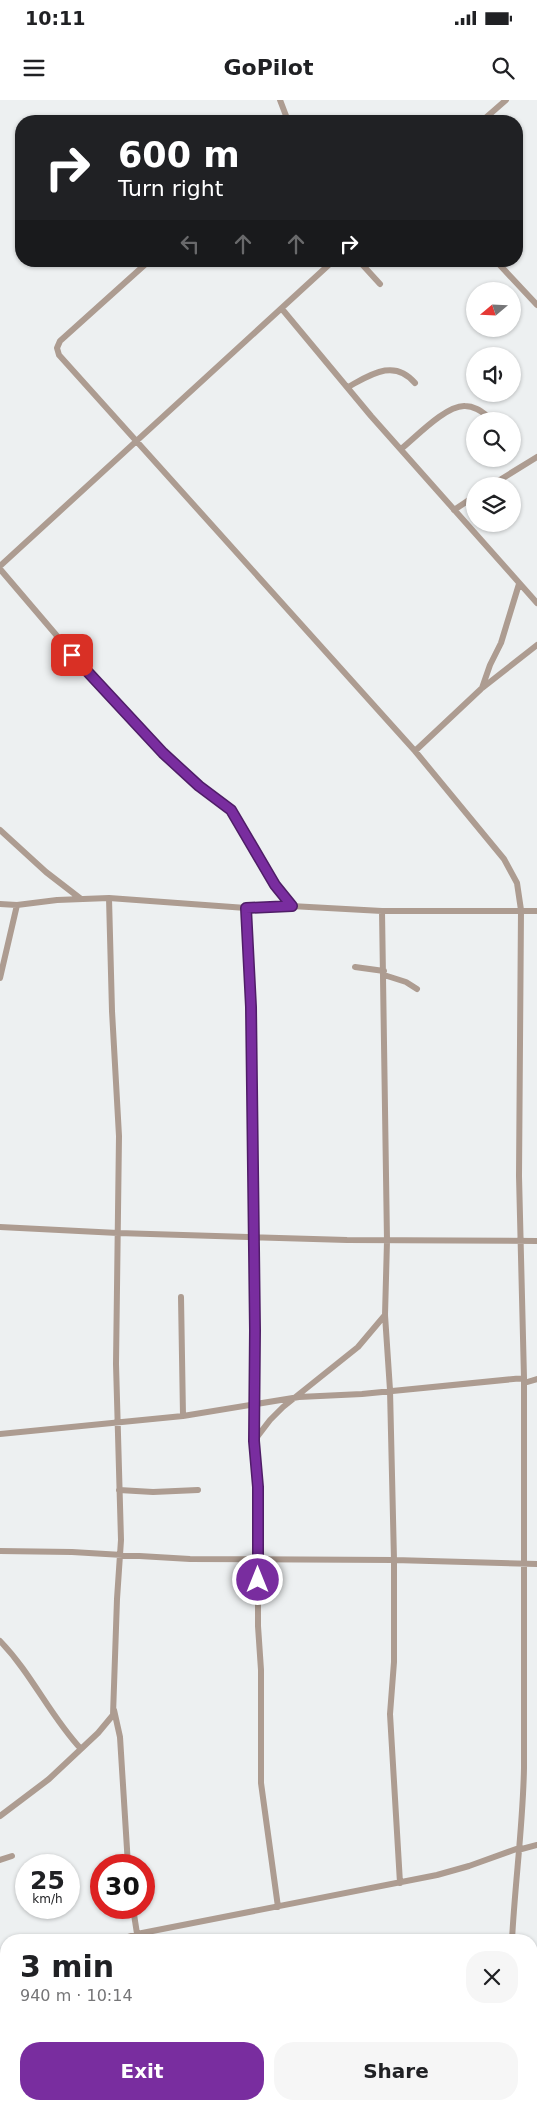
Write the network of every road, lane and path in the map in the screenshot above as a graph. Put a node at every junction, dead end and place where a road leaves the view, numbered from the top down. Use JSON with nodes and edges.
{"nodes":[{"id":1,"x":280,"y":100,"type":"edge"},
{"id":2,"x":506,"y":100,"type":"edge"},
{"id":3,"x":497,"y":103,"type":"edge"},
{"id":4,"x":286,"y":115,"type":"edge"},
{"id":5,"x":487,"y":115,"type":"edge"},
{"id":6,"x":142,"y":267,"type":"edge"},
{"id":7,"x":327,"y":267,"type":"edge"},
{"id":8,"x":364,"y":267,"type":"edge"},
{"id":9,"x":502,"y":267,"type":"edge"},
{"id":10,"x":380,"y":284,"type":"dead end"},
{"id":11,"x":537,"y":305,"type":"edge"},
{"id":12,"x":282,"y":309,"type":"junction"},
{"id":13,"x":414,"y":383,"type":"dead end"},
{"id":14,"x":348,"y":387,"type":"junction"},
{"id":15,"x":483,"y":412,"type":"edge"},
{"id":16,"x":136,"y":440,"type":"junction"},
{"id":17,"x":401,"y":449,"type":"junction"},
{"id":18,"x":537,"y":457,"type":"edge"},
{"id":19,"x":505,"y":477,"type":"edge"},
{"id":20,"x":466,"y":502,"type":"edge"},
{"id":21,"x":454,"y":510,"type":"junction"},
{"id":22,"x":0,"y":567,"type":"edge"},
{"id":23,"x":520,"y":584,"type":"junction"},
{"id":24,"x":537,"y":603,"type":"edge"},
{"id":25,"x":537,"y":645,"type":"edge"},
{"id":26,"x":481,"y":689,"type":"junction"},
{"id":27,"x":415,"y":751,"type":"junction"},
{"id":28,"x":0,"y":830,"type":"edge"},
{"id":29,"x":109,"y":898,"type":"junction"},
{"id":30,"x":81,"y":899,"type":"junction"},
{"id":31,"x":0,"y":904,"type":"edge"},
{"id":32,"x":17,"y":905,"type":"junction"},
{"id":33,"x":292,"y":906,"type":"junction"},
{"id":34,"x":246,"y":908,"type":"junction"},
{"id":35,"x":521,"y":910,"type":"junction"},
{"id":36,"x":382,"y":911,"type":"junction"},
{"id":37,"x":537,"y":911,"type":"edge"},
{"id":38,"x":355,"y":966,"type":"dead end"},
{"id":39,"x":384,"y":973,"type":"junction"},
{"id":40,"x":0,"y":978,"type":"edge"},
{"id":41,"x":416,"y":989,"type":"dead end"},
{"id":42,"x":0,"y":1227,"type":"edge"},
{"id":43,"x":118,"y":1233,"type":"junction"},
{"id":44,"x":254,"y":1237,"type":"junction"},
{"id":45,"x":387,"y":1240,"type":"junction"},
{"id":46,"x":521,"y":1240,"type":"junction"},
{"id":47,"x":537,"y":1241,"type":"edge"},
{"id":48,"x":181,"y":1297,"type":"dead end"},
{"id":49,"x":385,"y":1315,"type":"junction"},
{"id":50,"x":537,"y":1379,"type":"edge"},
{"id":51,"x":524,"y":1380,"type":"junction"},
{"id":52,"x":390,"y":1390,"type":"junction"},
{"id":53,"x":298,"y":1397,"type":"junction"},
{"id":54,"x":255,"y":1405,"type":"junction"},
{"id":55,"x":183,"y":1416,"type":"junction"},
{"id":56,"x":118,"y":1424,"type":"junction"},
{"id":57,"x":0,"y":1434,"type":"edge"},
{"id":58,"x":254,"y":1441,"type":"junction"},
{"id":59,"x":119,"y":1490,"type":"junction"},
{"id":60,"x":198,"y":1490,"type":"dead end"},
{"id":61,"x":0,"y":1551,"type":"edge"},
{"id":62,"x":121,"y":1556,"type":"junction"},
{"id":63,"x":394,"y":1560,"type":"junction"},
{"id":64,"x":258,"y":1561,"type":"junction"},
{"id":65,"x":524,"y":1563,"type":"junction"},
{"id":66,"x":537,"y":1564,"type":"edge"},
{"id":67,"x":0,"y":1641,"type":"edge"},
{"id":68,"x":114,"y":1709,"type":"junction"},
{"id":69,"x":81,"y":1749,"type":"junction"},
{"id":70,"x":0,"y":1816,"type":"edge"},
{"id":71,"x":537,"y":1845,"type":"edge"},
{"id":72,"x":518,"y":1849,"type":"junction"},
{"id":73,"x":127,"y":1854,"type":"edge"},
{"id":74,"x":12,"y":1856,"type":"dead end"},
{"id":75,"x":0,"y":1860,"type":"edge"},
{"id":76,"x":400,"y":1883,"type":"junction"},
{"id":77,"x":278,"y":1907,"type":"junction"},
{"id":78,"x":135,"y":1919,"type":"edge"},
{"id":79,"x":137,"y":1934,"type":"edge"},
{"id":80,"x":151,"y":1934,"type":"edge"},
{"id":81,"x":512,"y":1934,"type":"edge"}],
"edges":[{"from":1,"to":4,"type":"street"},
{"from":2,"to":3,"type":"street"},
{"from":3,"to":5,"type":"street"},
{"from":6,"to":16,"type":"street"},
{"from":7,"to":12,"type":"street"},
{"from":8,"to":10,"type":"street"},
{"from":9,"to":11,"type":"street"},
{"from":12,"to":14,"type":"street"},
{"from":12,"to":16,"type":"street"},
{"from":13,"to":14,"type":"street"},
{"from":14,"to":17,"type":"street"},
{"from":15,"to":17,"type":"street"},
{"from":16,"to":22,"type":"street"},
{"from":16,"to":27,"type":"street"},
{"from":17,"to":21,"type":"street"},
{"from":18,"to":19,"type":"street"},
{"from":20,"to":21,"type":"street"},
{"from":21,"to":23,"type":"street"},
{"from":22,"to":33,"type":"street"},
{"from":23,"to":24,"type":"street"},
{"from":23,"to":26,"type":"street"},
{"from":25,"to":26,"type":"street"},
{"from":26,"to":27,"type":"street"},
{"from":27,"to":35,"type":"street"},
{"from":28,"to":30,"type":"street"},
{"from":29,"to":30,"type":"street"},
{"from":29,"to":34,"type":"street"},
{"from":29,"to":43,"type":"street"},
{"from":30,"to":32,"type":"street"},
{"from":31,"to":32,"type":"street"},
{"from":32,"to":40,"type":"street"},
{"from":33,"to":34,"type":"street"},
{"from":33,"to":36,"type":"street"},
{"from":34,"to":44,"type":"street"},
{"from":35,"to":36,"type":"street"},
{"from":35,"to":37,"type":"street"},
{"from":35,"to":46,"type":"street"},
{"from":36,"to":39,"type":"street"},
{"from":38,"to":39,"type":"street"},
{"from":39,"to":41,"type":"street"},
{"from":39,"to":45,"type":"street"},
{"from":42,"to":43,"type":"street"},
{"from":43,"to":44,"type":"street"},
{"from":43,"to":56,"type":"street"},
{"from":44,"to":45,"type":"street"},
{"from":44,"to":54,"type":"street"},
{"from":45,"to":46,"type":"street"},
{"from":45,"to":49,"type":"street"},
{"from":46,"to":47,"type":"street"},
{"from":46,"to":51,"type":"street"},
{"from":48,"to":55,"type":"street"},
{"from":49,"to":52,"type":"street"},
{"from":49,"to":53,"type":"street"},
{"from":50,"to":51,"type":"street"},
{"from":51,"to":52,"type":"street"},
{"from":51,"to":65,"type":"street"},
{"from":52,"to":53,"type":"street"},
{"from":52,"to":63,"type":"street"},
{"from":53,"to":54,"type":"street"},
{"from":53,"to":58,"type":"street"},
{"from":54,"to":55,"type":"street"},
{"from":54,"to":58,"type":"street"},
{"from":55,"to":56,"type":"street"},
{"from":56,"to":57,"type":"street"},
{"from":56,"to":59,"type":"street"},
{"from":58,"to":64,"type":"street"},
{"from":59,"to":60,"type":"street"},
{"from":59,"to":62,"type":"street"},
{"from":61,"to":62,"type":"street"},
{"from":62,"to":64,"type":"street"},
{"from":62,"to":68,"type":"street"},
{"from":63,"to":64,"type":"street"},
{"from":63,"to":65,"type":"street"},
{"from":63,"to":76,"type":"street"},
{"from":64,"to":77,"type":"street"},
{"from":65,"to":66,"type":"street"},
{"from":65,"to":72,"type":"street"},
{"from":67,"to":69,"type":"street"},
{"from":68,"to":69,"type":"street"},
{"from":68,"to":73,"type":"street"},
{"from":69,"to":70,"type":"street"},
{"from":71,"to":72,"type":"street"},
{"from":72,"to":76,"type":"street"},
{"from":72,"to":81,"type":"street"},
{"from":74,"to":75,"type":"street"},
{"from":76,"to":77,"type":"street"},
{"from":77,"to":80,"type":"street"},
{"from":78,"to":79,"type":"street"}]}
